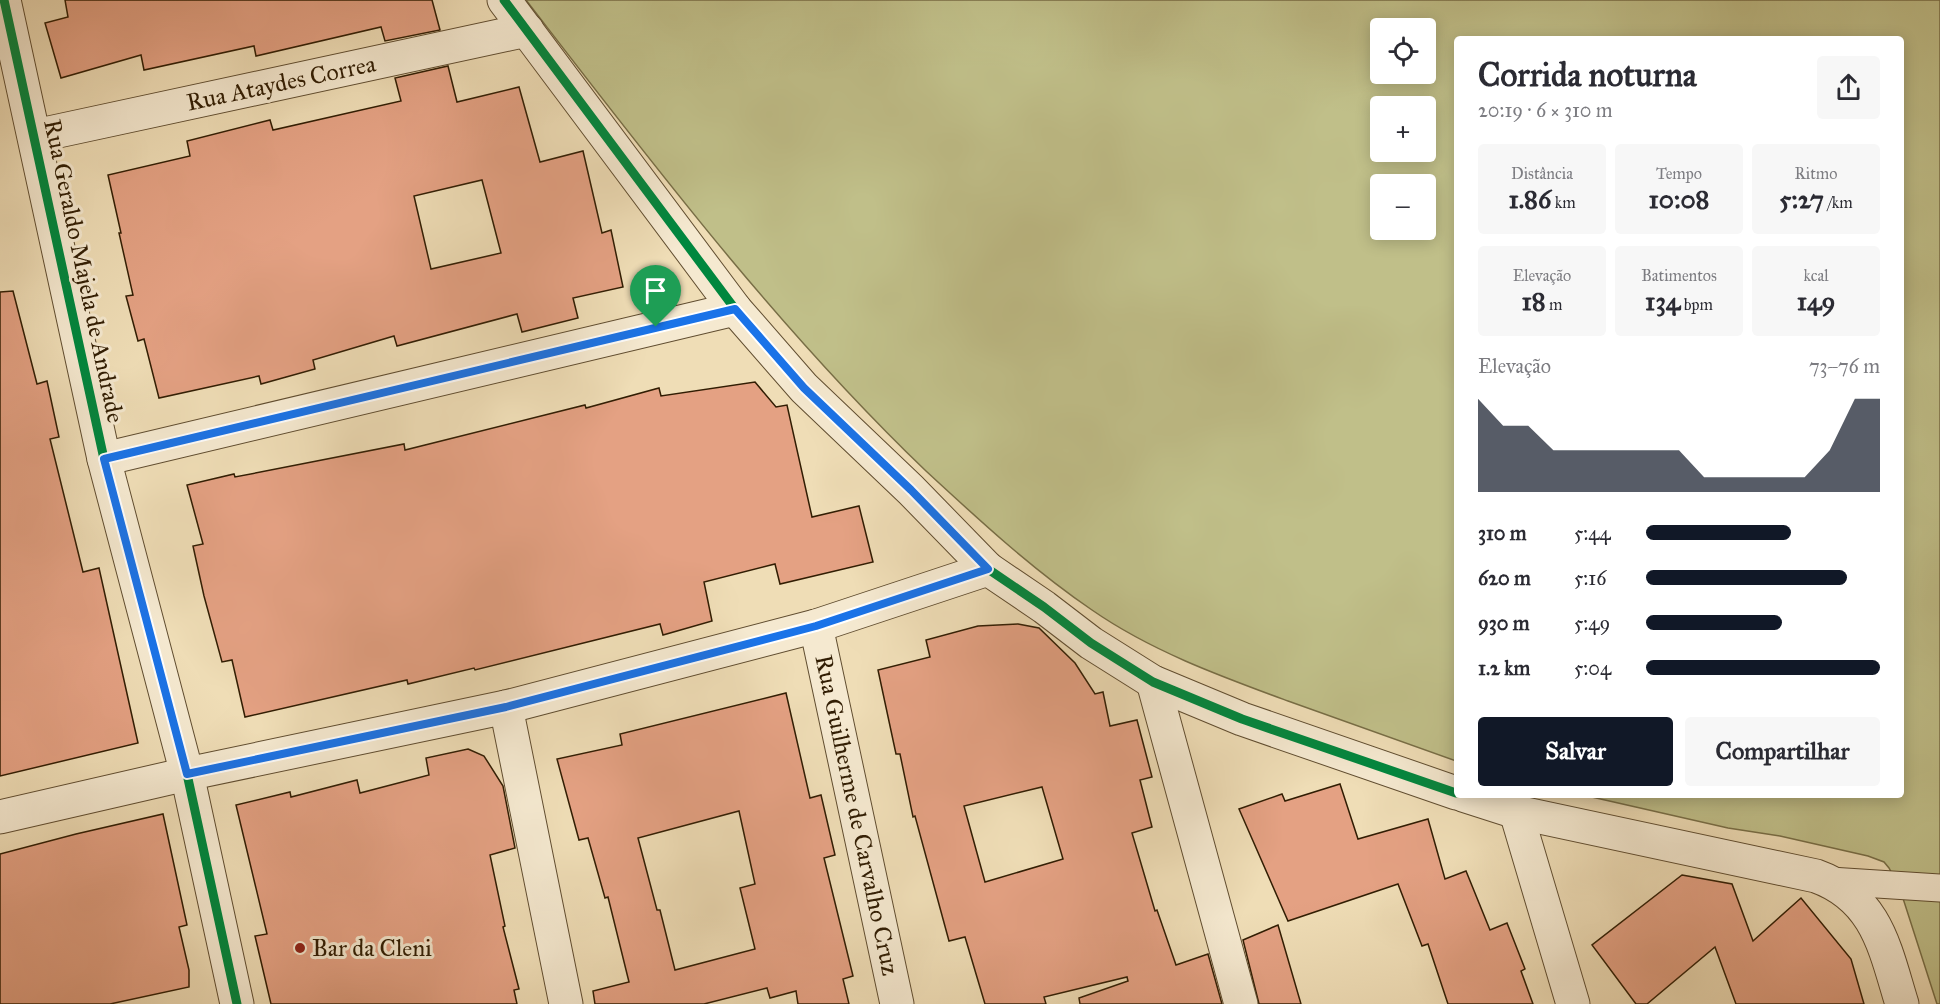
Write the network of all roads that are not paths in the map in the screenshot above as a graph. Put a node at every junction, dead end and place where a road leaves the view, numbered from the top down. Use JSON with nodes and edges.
{"nodes":[{"id":1,"x":4,"y":0,"type":"edge"},
{"id":2,"x":504,"y":0,"type":"edge"},
{"id":3,"x":527,"y":30,"type":"junction"},
{"id":4,"x":35,"y":136,"type":"junction"},
{"id":5,"x":735,"y":309,"type":"junction"},
{"id":6,"x":104,"y":459,"type":"junction"},
{"id":7,"x":988,"y":569,"type":"junction"},
{"id":8,"x":816,"y":626,"type":"junction"},
{"id":9,"x":1153,"y":682,"type":"junction"},
{"id":10,"x":506,"y":707,"type":"junction"},
{"id":11,"x":187,"y":774,"type":"junction"},
{"id":12,"x":1454,"y":792,"type":"edge"},
{"id":13,"x":1472,"y":798,"type":"edge"},
{"id":14,"x":1516,"y":812,"type":"junction"},
{"id":15,"x":0,"y":817,"type":"edge"},
{"id":16,"x":1830,"y":881,"type":"junction"},
{"id":17,"x":1940,"y":888,"type":"edge"},
{"id":18,"x":237,"y":1004,"type":"edge"},
{"id":19,"x":566,"y":1004,"type":"edge"},
{"id":20,"x":897,"y":1004,"type":"edge"},
{"id":21,"x":1241,"y":1004,"type":"edge"},
{"id":22,"x":1573,"y":1004,"type":"edge"},
{"id":23,"x":1902,"y":1004,"type":"edge"}],
"edges":[{"from":1,"to":4,"type":"street","name":"Rua Geraldo Majela de Andrade"},
{"from":2,"to":3,"type":"street"},
{"from":3,"to":4,"type":"street","name":"Rua Ataydes Correa"},
{"from":3,"to":5,"type":"street"},
{"from":4,"to":6,"type":"street","name":"Rua Geraldo Majela de Andrade"},
{"from":5,"to":6,"type":"street"},
{"from":5,"to":7,"type":"street"},
{"from":6,"to":11,"type":"street","name":"Rua Geraldo Majela de Andrade"},
{"from":7,"to":8,"type":"street"},
{"from":7,"to":9,"type":"street"},
{"from":8,"to":10,"type":"street"},
{"from":8,"to":20,"type":"street","name":"Rua Guilherme de Carvalho Cruz"},
{"from":9,"to":12,"type":"street"},
{"from":9,"to":21,"type":"street"},
{"from":10,"to":11,"type":"street"},
{"from":10,"to":19,"type":"street"},
{"from":11,"to":15,"type":"street"},
{"from":11,"to":18,"type":"street","name":"Rua Geraldo Majela de Andrade"},
{"from":13,"to":14,"type":"street"},
{"from":14,"to":16,"type":"street"},
{"from":14,"to":22,"type":"street"},
{"from":16,"to":17,"type":"lane"},
{"from":16,"to":23,"type":"street"}]}
